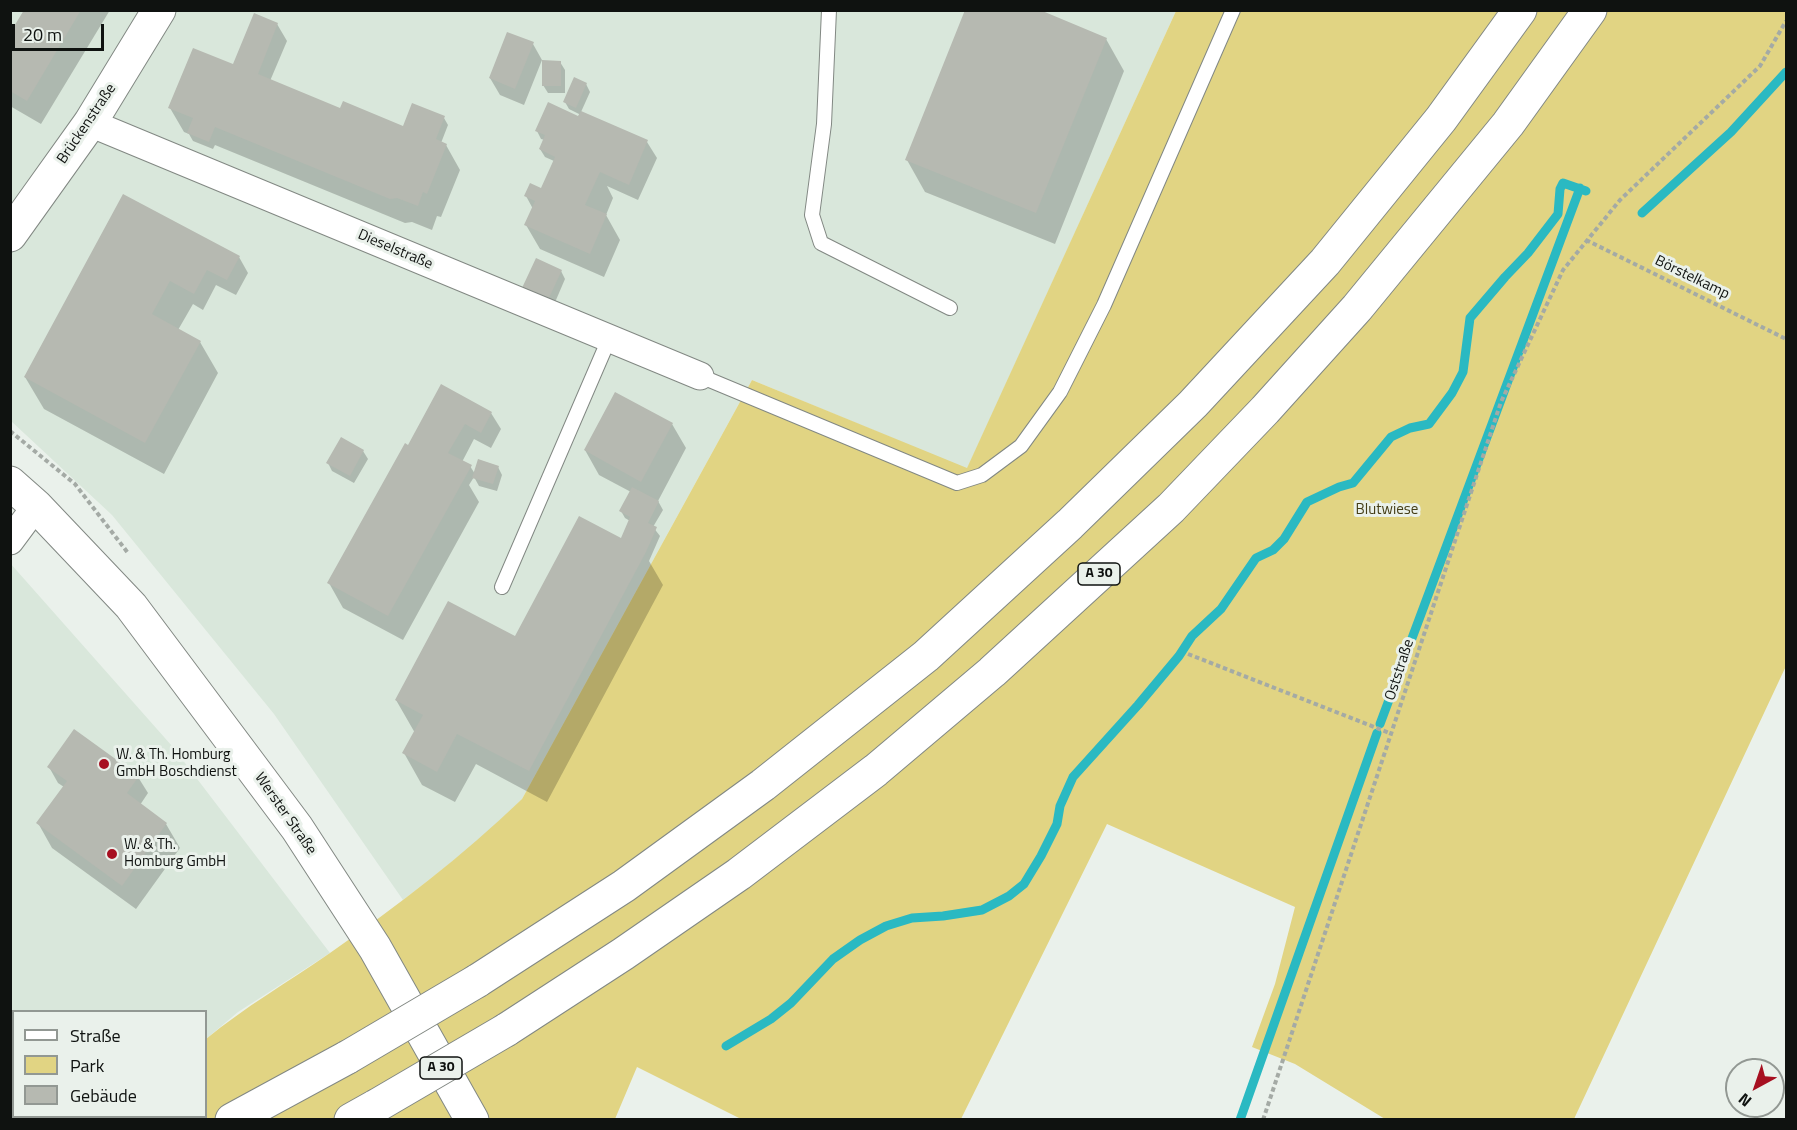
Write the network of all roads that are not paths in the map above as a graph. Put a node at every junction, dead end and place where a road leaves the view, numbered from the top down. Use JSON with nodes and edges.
{"nodes":[{"id":1,"x":159,"y":10,"type":"edge"},
{"id":2,"x":829,"y":10,"type":"edge"},
{"id":3,"x":1233,"y":10,"type":"edge"},
{"id":4,"x":1520,"y":10,"type":"edge"},
{"id":5,"x":1590,"y":10,"type":"edge"},
{"id":6,"x":90,"y":123,"type":"junction"},
{"id":7,"x":10,"y":235,"type":"edge"},
{"id":8,"x":950,"y":308,"type":"dead end"},
{"id":9,"x":609,"y":339,"type":"junction"},
{"id":10,"x":700,"y":376,"type":"joint"},
{"id":11,"x":10,"y":483,"type":"edge"},
{"id":12,"x":36,"y":506,"type":"junction"},
{"id":13,"x":10,"y":542,"type":"edge"},
{"id":14,"x":502,"y":587,"type":"dead end"},
{"id":15,"x":364,"y":1113,"type":"edge"},
{"id":16,"x":232,"y":1119,"type":"edge"},
{"id":17,"x":472,"y":1119,"type":"edge"}],
"edges":[{"from":1,"to":6,"type":"main road","name":"Brückenstraße"},
{"from":2,"to":8,"type":"lane"},
{"from":3,"to":10,"type":"lane"},
{"from":4,"to":16,"type":"main road","bridge":true},
{"from":5,"to":15,"type":"main road","number":"A 30","bridge":true},
{"from":6,"to":7,"type":"main road","name":"Brückenstraße"},
{"from":6,"to":9,"type":"street","name":"Dieselstraße"},
{"from":9,"to":10,"type":"street","name":"Dieselstraße"},
{"from":9,"to":14,"type":"lane"},
{"from":11,"to":12,"type":"main road","name":"Werster Straße"},
{"from":12,"to":13,"type":"street"},
{"from":12,"to":17,"type":"main road","name":"Werster Straße"}]}
